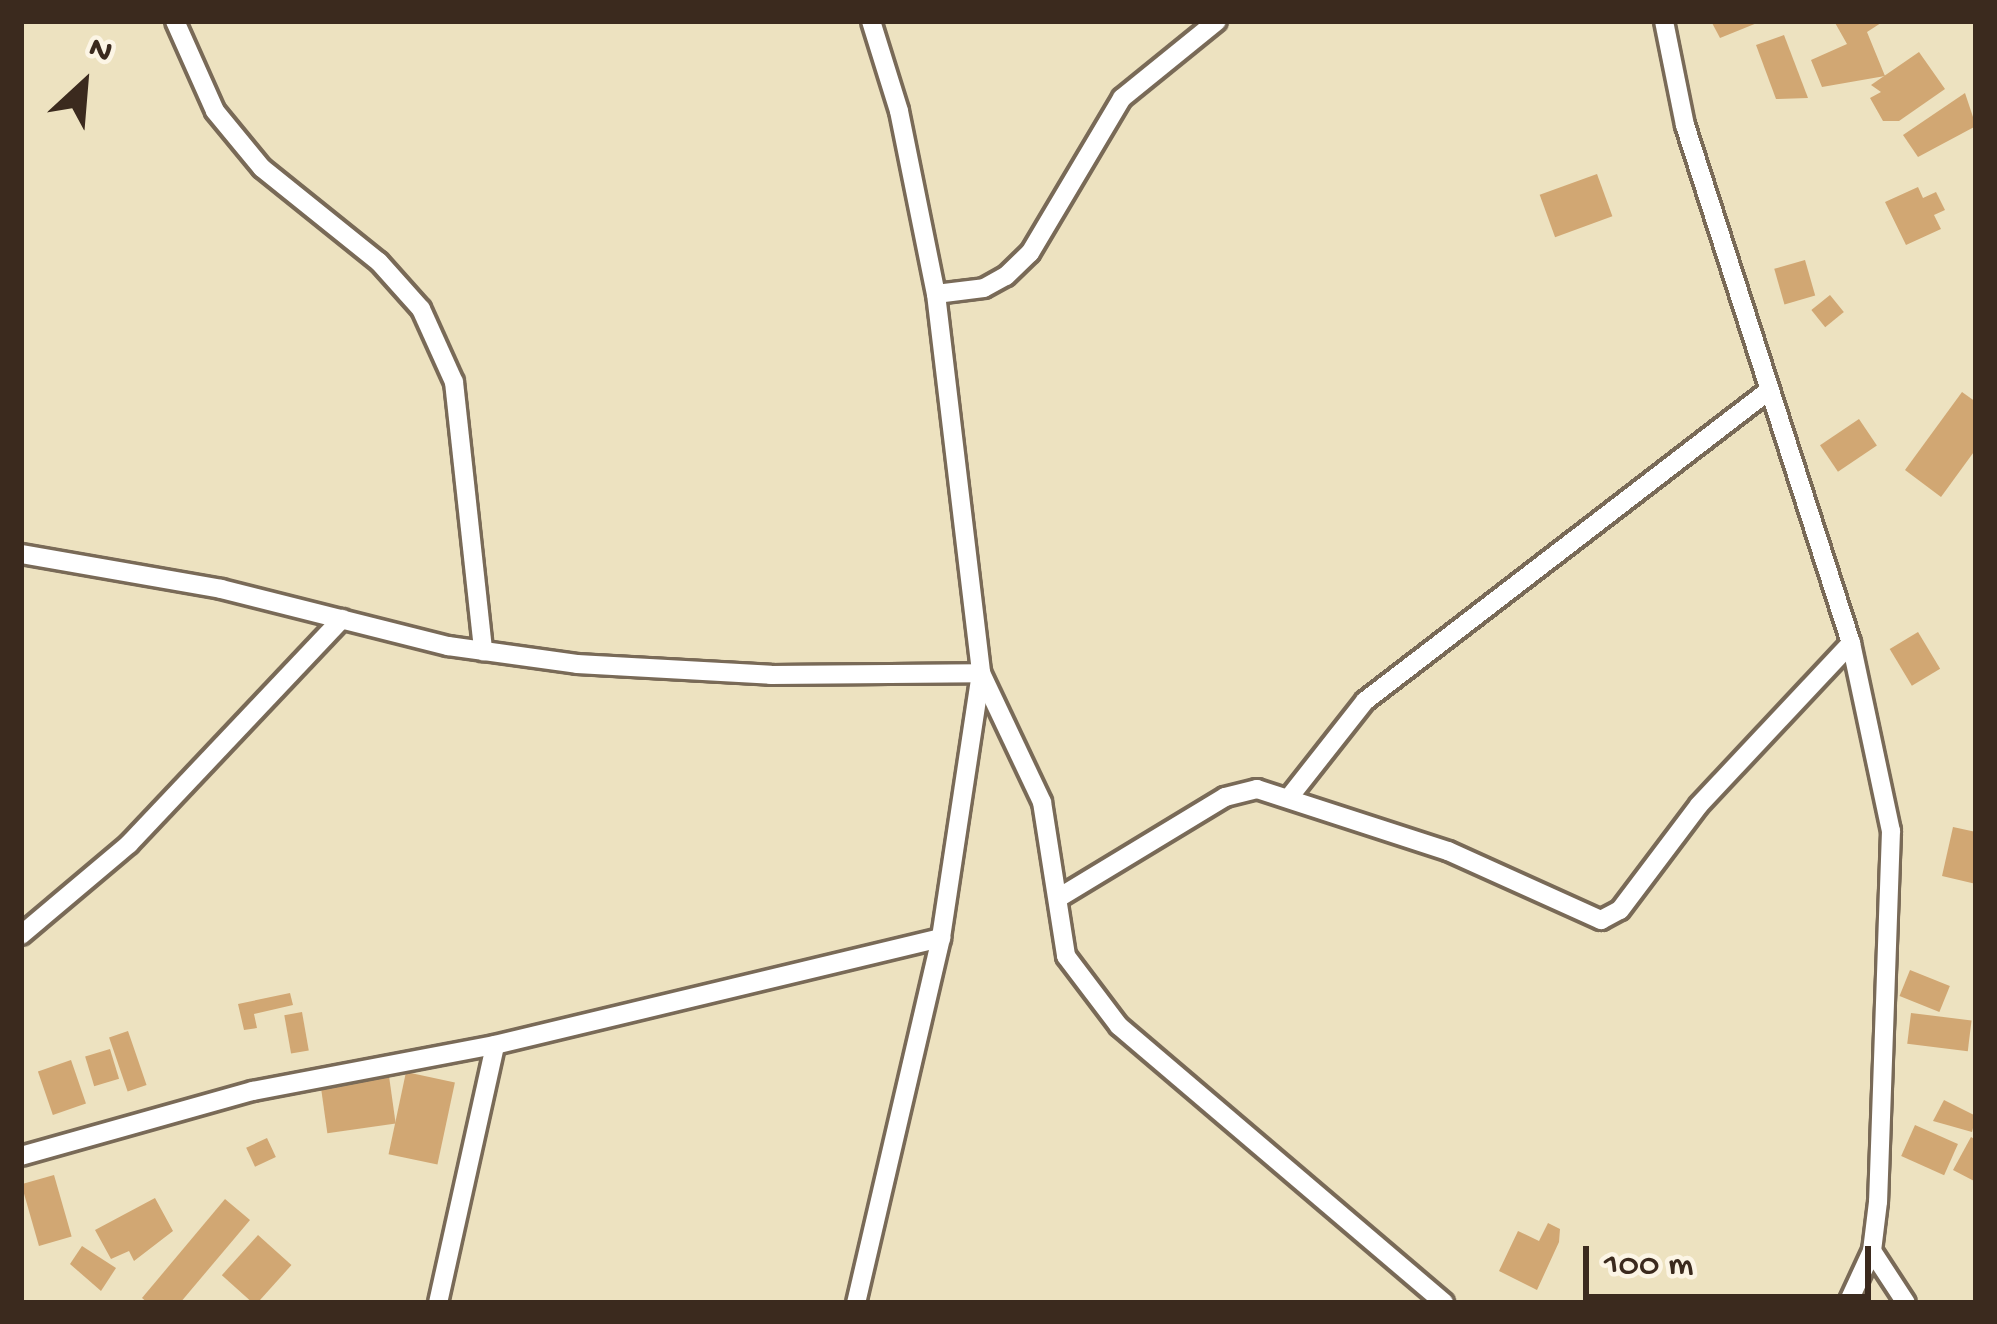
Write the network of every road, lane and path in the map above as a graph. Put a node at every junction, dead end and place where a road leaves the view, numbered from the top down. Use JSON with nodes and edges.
{"nodes":[{"id":1,"x":175,"y":21,"type":"edge"},
{"id":2,"x":871,"y":21,"type":"edge"},
{"id":3,"x":1217,"y":21,"type":"edge"},
{"id":4,"x":1664,"y":21,"type":"edge"},
{"id":5,"x":936,"y":295,"type":"junction"},
{"id":6,"x":1767,"y":392,"type":"junction"},
{"id":7,"x":21,"y":554,"type":"edge"},
{"id":8,"x":342,"y":619,"type":"junction"},
{"id":9,"x":1851,"y":643,"type":"junction"},
{"id":10,"x":483,"y":651,"type":"junction"},
{"id":11,"x":981,"y":673,"type":"junction"},
{"id":12,"x":1291,"y":795,"type":"junction"},
{"id":13,"x":1060,"y":898,"type":"junction"},
{"id":14,"x":21,"y":935,"type":"edge"},
{"id":15,"x":941,"y":938,"type":"junction"},
{"id":16,"x":495,"y":1045,"type":"junction"},
{"id":17,"x":21,"y":1156,"type":"edge"},
{"id":18,"x":1872,"y":1251,"type":"junction"},
{"id":19,"x":436,"y":1302,"type":"edge"},
{"id":20,"x":856,"y":1303,"type":"edge"},
{"id":21,"x":1444,"y":1303,"type":"edge"},
{"id":22,"x":1848,"y":1303,"type":"edge"},
{"id":23,"x":1906,"y":1303,"type":"edge"}],
"edges":[{"from":1,"to":10,"type":"street"},
{"from":2,"to":5,"type":"street"},
{"from":3,"to":5,"type":"street"},
{"from":4,"to":6,"type":"street"},
{"from":5,"to":11,"type":"street"},
{"from":6,"to":9,"type":"street"},
{"from":6,"to":12,"type":"street"},
{"from":7,"to":8,"type":"street"},
{"from":8,"to":10,"type":"street"},
{"from":8,"to":14,"type":"street"},
{"from":9,"to":12,"type":"street"},
{"from":9,"to":18,"type":"street"},
{"from":10,"to":11,"type":"street"},
{"from":11,"to":13,"type":"street"},
{"from":11,"to":15,"type":"street"},
{"from":12,"to":13,"type":"street"},
{"from":13,"to":21,"type":"street"},
{"from":15,"to":16,"type":"street"},
{"from":15,"to":20,"type":"street"},
{"from":16,"to":17,"type":"street"},
{"from":16,"to":19,"type":"street"},
{"from":18,"to":22,"type":"street"},
{"from":18,"to":23,"type":"street"}]}
